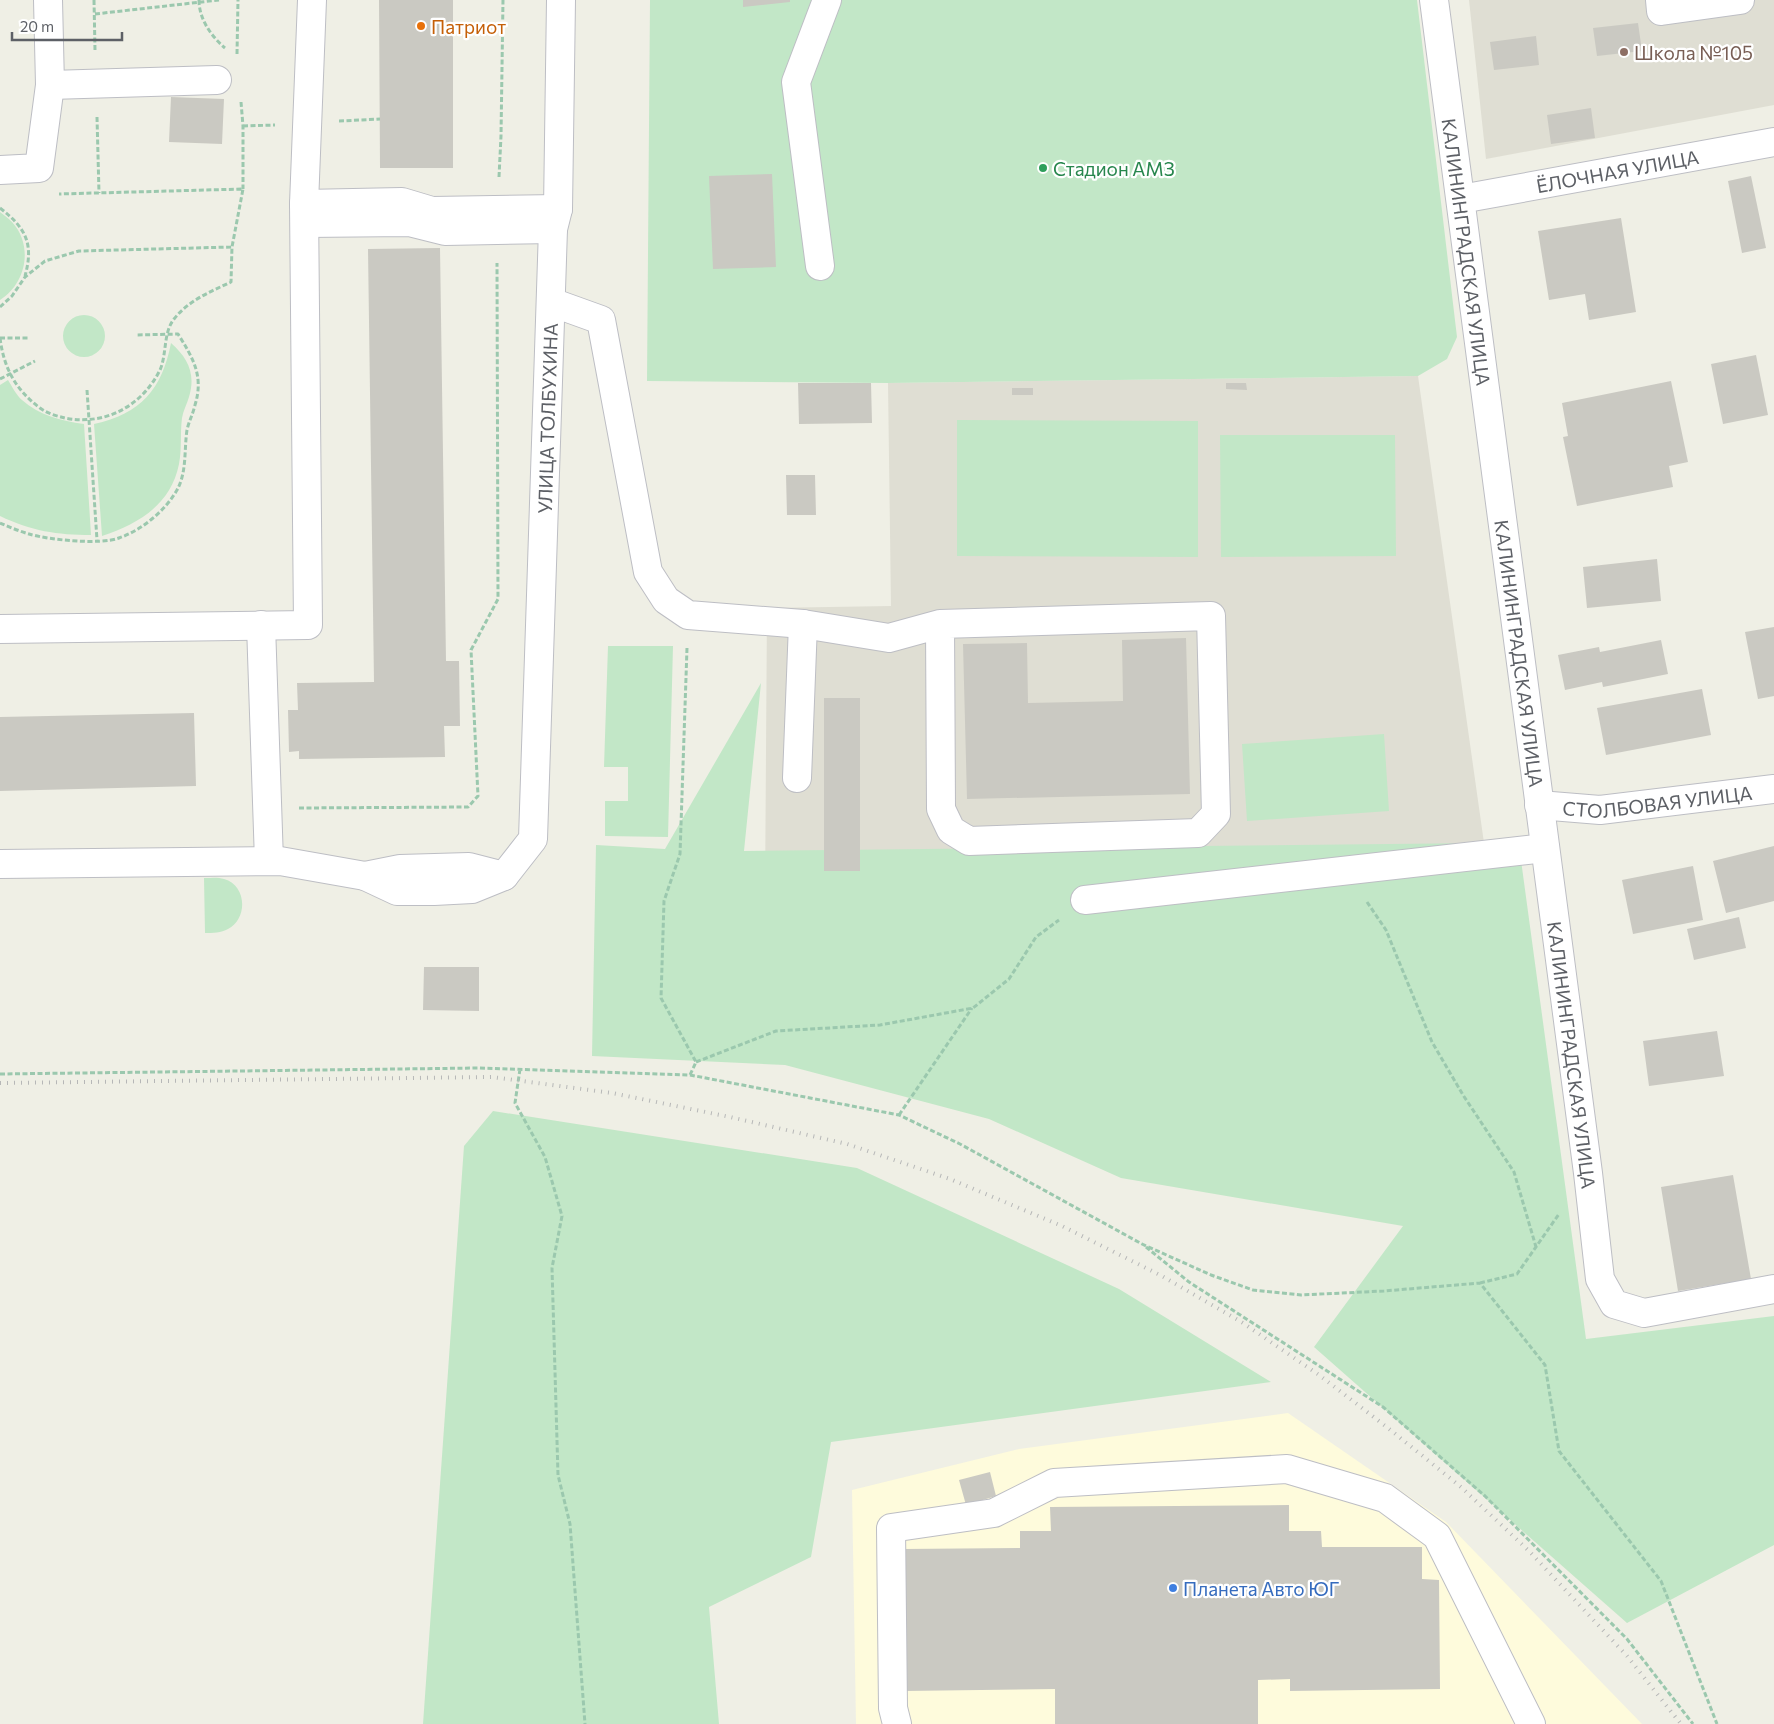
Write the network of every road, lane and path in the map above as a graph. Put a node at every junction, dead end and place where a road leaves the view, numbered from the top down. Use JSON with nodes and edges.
{"nodes":[{"id":1,"x":48,"y":0,"type":"edge"},
{"id":2,"x":220,"y":0,"type":"edge"},
{"id":3,"x":312,"y":0,"type":"edge"},
{"id":4,"x":503,"y":0,"type":"edge"},
{"id":5,"x":561,"y":0,"type":"edge"},
{"id":6,"x":827,"y":0,"type":"edge"},
{"id":7,"x":1434,"y":0,"type":"edge"},
{"id":8,"x":1660,"y":0,"type":"edge"},
{"id":9,"x":1740,"y":0,"type":"edge"},
{"id":10,"x":199,"y":1,"type":"edge"},
{"id":11,"x":95,"y":14,"type":"dead end"},
{"id":12,"x":237,"y":58,"type":"dead end"},
{"id":13,"x":217,"y":80,"type":"dead end"},
{"id":14,"x":50,"y":85,"type":"junction"},
{"id":15,"x":1774,"y":142,"type":"edge"},
{"id":16,"x":0,"y":170,"type":"edge"},
{"id":17,"x":49,"y":195,"type":"dead end"},
{"id":18,"x":1461,"y":199,"type":"junction"},
{"id":19,"x":0,"y":208,"type":"edge"},
{"id":20,"x":305,"y":213,"type":"junction"},
{"id":21,"x":555,"y":219,"type":"junction"},
{"id":22,"x":497,"y":220,"type":"junction"},
{"id":23,"x":232,"y":247,"type":"junction"},
{"id":24,"x":820,"y":266,"type":"dead end"},
{"id":25,"x":25,"y":277,"type":"junction"},
{"id":26,"x":552,"y":302,"type":"junction"},
{"id":27,"x":0,"y":307,"type":"edge"},
{"id":28,"x":167,"y":334,"type":"junction"},
{"id":29,"x":137,"y":335,"type":"dead end"},
{"id":30,"x":0,"y":338,"type":"edge"},
{"id":31,"x":30,"y":338,"type":"dead end"},
{"id":32,"x":35,"y":361,"type":"dead end"},
{"id":33,"x":9,"y":375,"type":"junction"},
{"id":34,"x":0,"y":379,"type":"edge"},
{"id":35,"x":87,"y":390,"type":"dead end"},
{"id":36,"x":89,"y":420,"type":"junction"},
{"id":37,"x":0,"y":523,"type":"edge"},
{"id":38,"x":97,"y":540,"type":"junction"},
{"id":39,"x":688,"y":615,"type":"junction"},
{"id":40,"x":802,"y":624,"type":"junction"},
{"id":41,"x":940,"y":624,"type":"junction"},
{"id":42,"x":260,"y":625,"type":"junction"},
{"id":43,"x":0,"y":629,"type":"edge"},
{"id":44,"x":797,"y":778,"type":"dead end"},
{"id":45,"x":1774,"y":789,"type":"edge"},
{"id":46,"x":1539,"y":805,"type":"junction"},
{"id":47,"x":267,"y":808,"type":"junction"},
{"id":48,"x":1545,"y":848,"type":"junction"},
{"id":49,"x":269,"y":860,"type":"junction"},
{"id":50,"x":0,"y":864,"type":"edge"},
{"id":51,"x":1345,"y":871,"type":"junction"},
{"id":52,"x":1085,"y":900,"type":"joint"},
{"id":53,"x":973,"y":1008,"type":"junction"},
{"id":54,"x":696,"y":1062,"type":"junction"},
{"id":55,"x":520,"y":1069,"type":"junction"},
{"id":56,"x":0,"y":1074,"type":"edge"},
{"id":57,"x":690,"y":1075,"type":"junction"},
{"id":58,"x":899,"y":1115,"type":"junction"},
{"id":59,"x":1588,"y":1174,"type":"junction"},
{"id":60,"x":1142,"y":1244,"type":"junction"},
{"id":61,"x":1536,"y":1247,"type":"junction"},
{"id":62,"x":1480,"y":1283,"type":"junction"},
{"id":63,"x":1774,"y":1289,"type":"edge"},
{"id":64,"x":585,"y":1724,"type":"edge"},
{"id":65,"x":897,"y":1724,"type":"edge"},
{"id":66,"x":1531,"y":1724,"type":"edge"},
{"id":67,"x":1693,"y":1724,"type":"edge"},
{"id":68,"x":1717,"y":1724,"type":"edge"}],
"edges":[{"from":1,"to":14,"type":"street"},
{"from":2,"to":10,"type":"path"},
{"from":3,"to":20,"type":"street"},
{"from":4,"to":22,"type":"path"},
{"from":5,"to":21,"type":"street","name":"УЛИЦА ТОЛБУХИНА"},
{"from":6,"to":24,"type":"street"},
{"from":7,"to":18,"type":"street","name":"КАЛИНИНГРАДСКАЯ УЛИЦА"},
{"from":8,"to":9,"type":"street"},
{"from":10,"to":11,"type":"path"},
{"from":10,"to":12,"type":"path"},
{"from":13,"to":14,"type":"street"},
{"from":14,"to":16,"type":"street"},
{"from":15,"to":18,"type":"street","name":"ЁЛОЧНАЯ УЛИЦА"},
{"from":17,"to":23,"type":"path"},
{"from":18,"to":46,"type":"street","name":"КАЛИНИНГРАДСКАЯ УЛИЦА"},
{"from":19,"to":25,"type":"path"},
{"from":20,"to":22,"type":"street"},
{"from":20,"to":42,"type":"street"},
{"from":21,"to":22,"type":"street"},
{"from":21,"to":26,"type":"street","name":"УЛИЦА ТОЛБУХИНА"},
{"from":22,"to":47,"type":"path"},
{"from":23,"to":25,"type":"path"},
{"from":23,"to":28,"type":"path"},
{"from":25,"to":27,"type":"path"},
{"from":26,"to":39,"type":"street"},
{"from":26,"to":49,"type":"street","name":"УЛИЦА ТОЛБУХИНА"},
{"from":28,"to":29,"type":"path"},
{"from":28,"to":36,"type":"path"},
{"from":28,"to":38,"type":"path"},
{"from":30,"to":31,"type":"path"},
{"from":30,"to":33,"type":"path"},
{"from":32,"to":33,"type":"path"},
{"from":33,"to":34,"type":"path"},
{"from":33,"to":36,"type":"path"},
{"from":35,"to":36,"type":"path"},
{"from":36,"to":38,"type":"path"},
{"from":37,"to":38,"type":"path"},
{"from":39,"to":40,"type":"street"},
{"from":39,"to":54,"type":"path"},
{"from":40,"to":41,"type":"street"},
{"from":40,"to":44,"type":"street"},
{"from":41,"to":41,"type":"street"},
{"from":42,"to":43,"type":"street"},
{"from":42,"to":47,"type":"street"},
{"from":45,"to":46,"type":"street","name":"СТОЛБОВАЯ УЛИЦА"},
{"from":46,"to":48,"type":"street","name":"КАЛИНИНГРАДСКАЯ УЛИЦА"},
{"from":47,"to":49,"type":"street"},
{"from":48,"to":51,"type":"street"},
{"from":48,"to":59,"type":"street","name":"КАЛИНИНГРАДСКАЯ УЛИЦА"},
{"from":49,"to":50,"type":"street"},
{"from":51,"to":52,"type":"street"},
{"from":51,"to":61,"type":"path"},
{"from":52,"to":53,"type":"path"},
{"from":53,"to":54,"type":"path"},
{"from":53,"to":58,"type":"path"},
{"from":54,"to":57,"type":"path"},
{"from":55,"to":56,"type":"path"},
{"from":55,"to":57,"type":"path"},
{"from":55,"to":64,"type":"path"},
{"from":57,"to":58,"type":"path"},
{"from":58,"to":60,"type":"path"},
{"from":59,"to":61,"type":"path"},
{"from":59,"to":63,"type":"street","name":"КАЛИНИНГРАДСКАЯ УЛИЦА"},
{"from":60,"to":62,"type":"path"},
{"from":60,"to":67,"type":"path"},
{"from":61,"to":62,"type":"path"},
{"from":62,"to":68,"type":"path"},
{"from":65,"to":66,"type":"street"}]}
